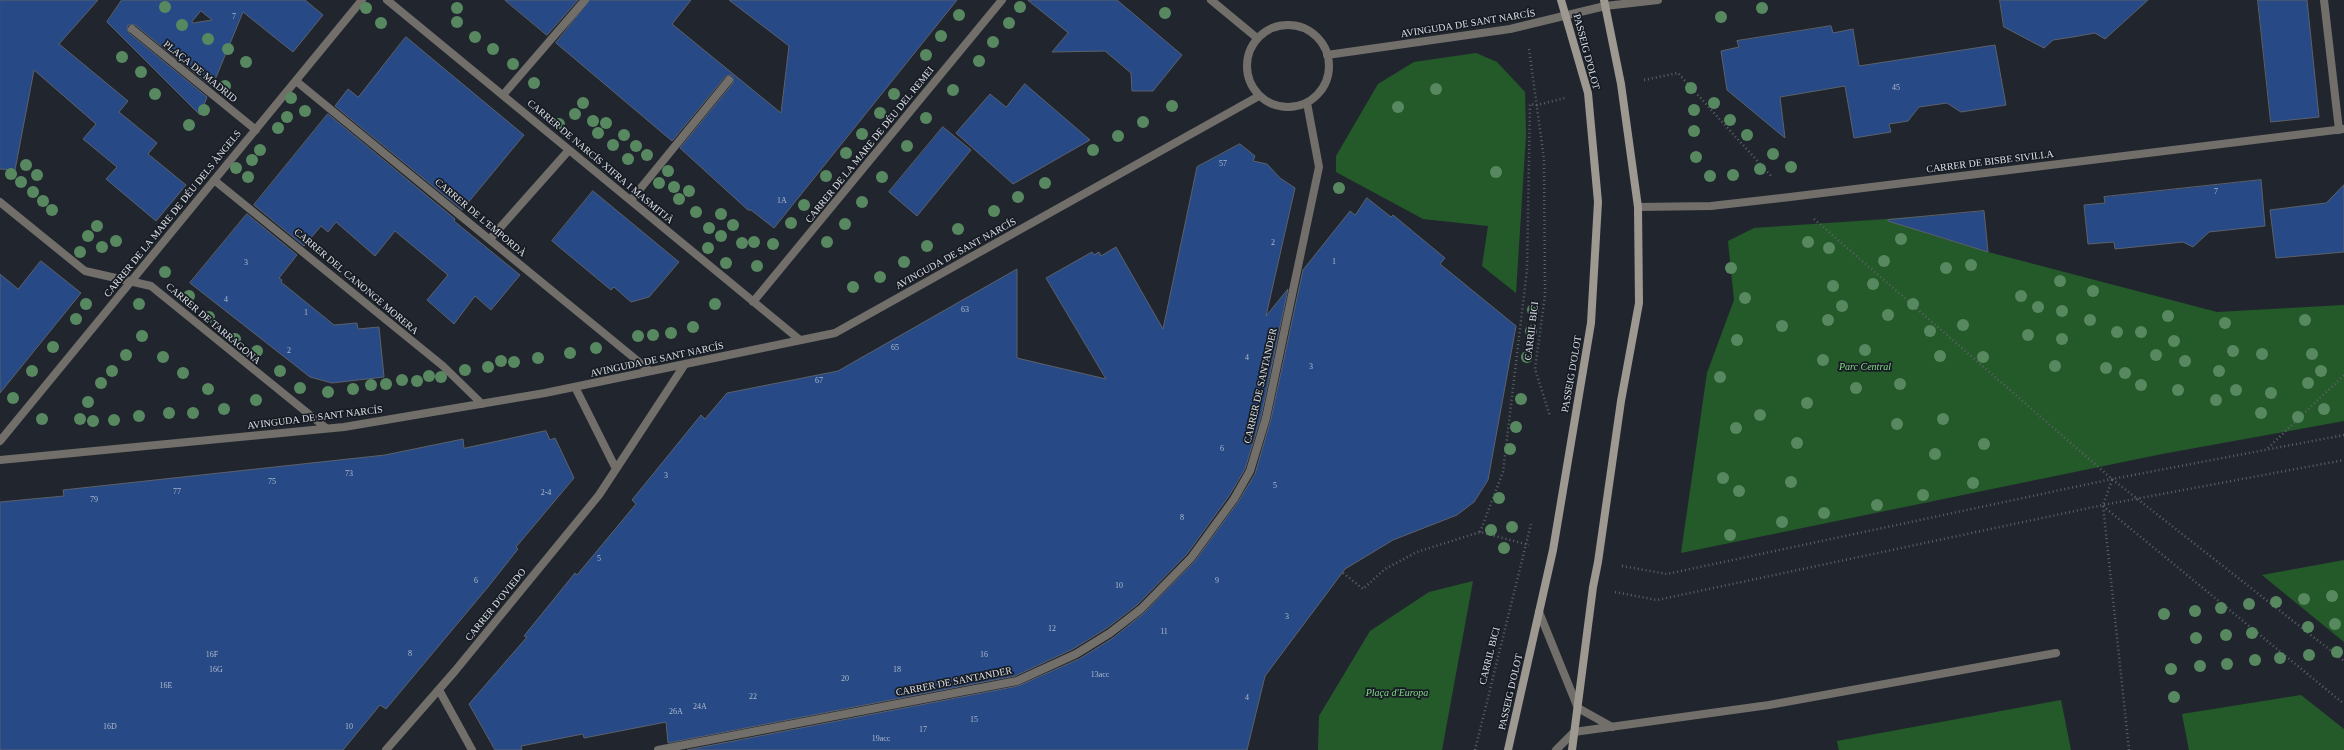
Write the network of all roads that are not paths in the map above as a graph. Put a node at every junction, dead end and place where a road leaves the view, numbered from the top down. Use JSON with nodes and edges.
{"nodes":[{"id":1,"x":362,"y":0,"type":"edge"},
{"id":2,"x":387,"y":0,"type":"edge"},
{"id":3,"x":585,"y":0,"type":"edge"},
{"id":4,"x":1002,"y":0,"type":"edge"},
{"id":5,"x":1211,"y":0,"type":"edge"},
{"id":6,"x":1561,"y":0,"type":"edge"},
{"id":7,"x":1658,"y":0,"type":"edge"},
{"id":8,"x":2324,"y":0,"type":"edge"},
{"id":9,"x":1604,"y":3,"type":"edge"},
{"id":10,"x":1566,"y":15,"type":"junction"},
{"id":11,"x":132,"y":29,"type":"dead end"},
{"id":12,"x":1257,"y":38,"type":"junction"},
{"id":13,"x":1328,"y":55,"type":"junction"},
{"id":14,"x":729,"y":80,"type":"dead end"},
{"id":15,"x":296,"y":81,"type":"junction"},
{"id":16,"x":503,"y":95,"type":"junction"},
{"id":17,"x":1259,"y":96,"type":"junction"},
{"id":18,"x":1307,"y":103,"type":"junction"},
{"id":19,"x":2342,"y":129,"type":"edge"},
{"id":20,"x":256,"y":130,"type":"junction"},
{"id":21,"x":569,"y":150,"type":"junction"},
{"id":22,"x":214,"y":180,"type":"junction"},
{"id":23,"x":631,"y":200,"type":"junction"},
{"id":24,"x":0,"y":202,"type":"edge"},
{"id":25,"x":1638,"y":207,"type":"junction"},
{"id":26,"x":490,"y":239,"type":"junction"},
{"id":27,"x":130,"y":282,"type":"junction"},
{"id":28,"x":753,"y":302,"type":"junction"},
{"id":29,"x":800,"y":340,"type":"junction"},
{"id":30,"x":684,"y":364,"type":"junction"},
{"id":31,"x":650,"y":371,"type":"junction"},
{"id":32,"x":576,"y":386,"type":"junction"},
{"id":33,"x":482,"y":404,"type":"junction"},
{"id":34,"x":326,"y":428,"type":"junction"},
{"id":35,"x":0,"y":440,"type":"edge"},
{"id":36,"x":0,"y":460,"type":"edge"},
{"id":37,"x":616,"y":469,"type":"junction"},
{"id":38,"x":1539,"y":612,"type":"junction"},
{"id":39,"x":2056,"y":653,"type":"dead end"},
{"id":40,"x":439,"y":690,"type":"junction"},
{"id":41,"x":1578,"y":708,"type":"junction"},
{"id":42,"x":1612,"y":727,"type":"junction"},
{"id":43,"x":1574,"y":732,"type":"junction"},
{"id":44,"x":386,"y":750,"type":"edge"},
{"id":45,"x":472,"y":750,"type":"edge"},
{"id":46,"x":658,"y":750,"type":"edge"},
{"id":47,"x":1508,"y":750,"type":"edge"},
{"id":48,"x":1556,"y":750,"type":"edge"},
{"id":49,"x":1572,"y":750,"type":"edge"}],
"edges":[{"from":1,"to":15,"type":"street","name":"CARRER DE LA MARE DE DÉU DELS ÀNGELS"},
{"from":2,"to":16,"type":"street","name":"CARRER DE NARCÍS XIFRA I MASMITJÀ"},
{"from":3,"to":16,"type":"street"},
{"from":4,"to":28,"type":"street","name":"CARRER DE LA MARE DE DÉU DEL REMEI"},
{"from":5,"to":12,"type":"street"},
{"from":6,"to":10,"type":"main road","name":"PASSEIG D'OLOT"},
{"from":7,"to":9,"type":"street","name":"AVINGUDA DE SANT NARCÍS"},
{"from":8,"to":19,"type":"street"},
{"from":9,"to":10,"type":"street","name":"AVINGUDA DE SANT NARCÍS"},
{"from":9,"to":25,"type":"main road"},
{"from":10,"to":13,"type":"street","name":"AVINGUDA DE SANT NARCÍS"},
{"from":10,"to":38,"type":"main road","name":"PASSEIG D'OLOT"},
{"from":11,"to":20,"type":"street","name":"PLAÇA DE MADRID"},
{"from":12,"to":13,"type":"street"},
{"from":12,"to":17,"type":"street"},
{"from":13,"to":18,"type":"street"},
{"from":14,"to":23,"type":"street"},
{"from":15,"to":20,"type":"street","name":"CARRER DE LA MARE DE DÉU DELS ÀNGELS"},
{"from":15,"to":26,"type":"street","name":"CARRER DE L'EMPORDÀ"},
{"from":16,"to":21,"type":"street","name":"CARRER DE NARCÍS XIFRA I MASMITJÀ"},
{"from":17,"to":18,"type":"street"},
{"from":17,"to":29,"type":"street","name":"AVINGUDA DE SANT NARCÍS"},
{"from":18,"to":46,"type":"street","name":"CARRER DE SANTANDER"},
{"from":19,"to":25,"type":"street","name":"CARRER DE BISBE SIVILLA"},
{"from":20,"to":22,"type":"street","name":"CARRER DE LA MARE DE DÉU DELS ÀNGELS"},
{"from":21,"to":23,"type":"street","name":"CARRER DE NARCÍS XIFRA I MASMITJÀ"},
{"from":21,"to":26,"type":"street"},
{"from":22,"to":27,"type":"street","name":"CARRER DE LA MARE DE DÉU DELS ÀNGELS"},
{"from":22,"to":33,"type":"street","name":"CARRER DEL CANONGE MORERA"},
{"from":23,"to":28,"type":"street","name":"CARRER DE NARCÍS XIFRA I MASMITJÀ"},
{"from":24,"to":27,"type":"street","name":"CARRER DE TARRAGONA"},
{"from":25,"to":41,"type":"main road"},
{"from":26,"to":31,"type":"street","name":"CARRER DE L'EMPORDÀ"},
{"from":27,"to":34,"type":"street","name":"CARRER DE TARRAGONA"},
{"from":27,"to":35,"type":"street","name":"CARRER DE LA MARE DE DÉU DELS ÀNGELS"},
{"from":28,"to":29,"type":"street","name":"CARRER DE NARCÍS XIFRA I MASMITJÀ"},
{"from":29,"to":30,"type":"street","name":"AVINGUDA DE SANT NARCÍS"},
{"from":30,"to":31,"type":"street","name":"AVINGUDA DE SANT NARCÍS"},
{"from":30,"to":37,"type":"street","name":"CARRER D'OVIEDO"},
{"from":31,"to":32,"type":"street","name":"AVINGUDA DE SANT NARCÍS"},
{"from":32,"to":33,"type":"street","name":"AVINGUDA DE SANT NARCÍS"},
{"from":32,"to":37,"type":"street"},
{"from":33,"to":34,"type":"street","name":"AVINGUDA DE SANT NARCÍS"},
{"from":34,"to":36,"type":"street","name":"AVINGUDA DE SANT NARCÍS"},
{"from":37,"to":40,"type":"street","name":"CARRER D'OVIEDO"},
{"from":38,"to":41,"type":"street"},
{"from":38,"to":47,"type":"main road","name":"PASSEIG D'OLOT"},
{"from":39,"to":42,"type":"street"},
{"from":40,"to":44,"type":"street","name":"CARRER D'OVIEDO"},
{"from":40,"to":45,"type":"street"},
{"from":41,"to":42,"type":"street"},
{"from":41,"to":43,"type":"main road"},
{"from":42,"to":43,"type":"street"},
{"from":43,"to":48,"type":"street"},
{"from":43,"to":49,"type":"main road"}]}
